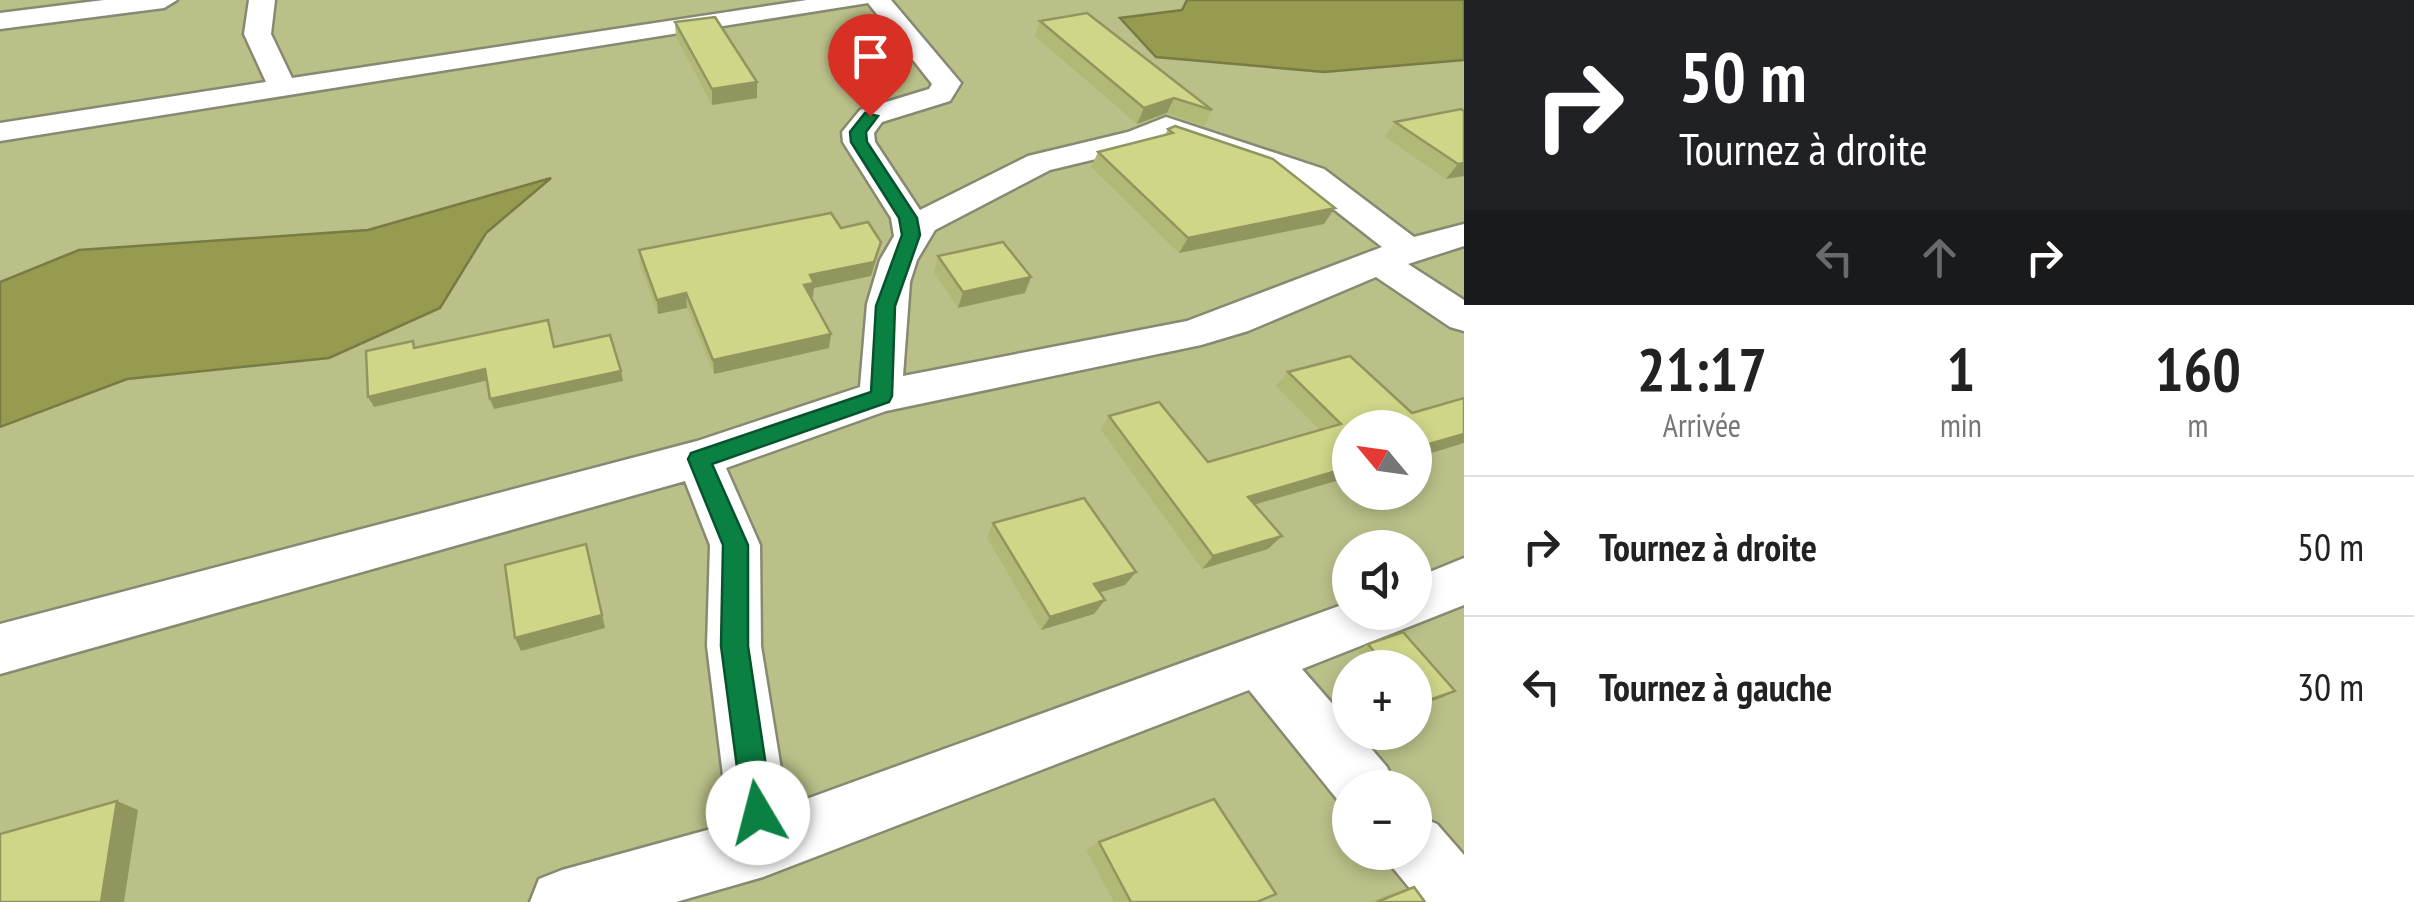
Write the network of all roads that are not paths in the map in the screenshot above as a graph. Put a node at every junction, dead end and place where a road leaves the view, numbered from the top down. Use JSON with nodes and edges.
{"nodes":[{"id":1,"x":164,"y":0,"type":"edge"},
{"id":2,"x":262,"y":0,"type":"edge"},
{"id":3,"x":857,"y":0,"type":"edge"},
{"id":4,"x":878,"y":0,"type":"edge"},
{"id":5,"x":0,"y":20,"type":"edge"},
{"id":6,"x":283,"y":88,"type":"junction"},
{"id":7,"x":0,"y":132,"type":"edge"},
{"id":8,"x":911,"y":235,"type":"junction"},
{"id":9,"x":1464,"y":235,"type":"edge"},
{"id":10,"x":1393,"y":255,"type":"junction"},
{"id":11,"x":1464,"y":318,"type":"edge"},
{"id":12,"x":882,"y":396,"type":"junction"},
{"id":13,"x":699,"y":459,"type":"junction"},
{"id":14,"x":1464,"y":580,"type":"edge"},
{"id":15,"x":1432,"y":594,"type":"edge"},
{"id":16,"x":1342,"y":630,"type":"edge"},
{"id":17,"x":0,"y":649,"type":"edge"},
{"id":18,"x":1260,"y":661,"type":"junction"},
{"id":19,"x":1351,"y":770,"type":"edge"},
{"id":20,"x":763,"y":846,"type":"junction"},
{"id":21,"x":1432,"y":866,"type":"edge"},
{"id":22,"x":562,"y":902,"type":"edge"},
{"id":23,"x":1462,"y":902,"type":"edge"}],
"edges":[{"from":1,"to":5,"type":"street"},
{"from":2,"to":6,"type":"street"},
{"from":3,"to":6,"type":"street"},
{"from":4,"to":8,"type":"street"},
{"from":6,"to":7,"type":"street"},
{"from":8,"to":10,"type":"street"},
{"from":8,"to":12,"type":"street"},
{"from":9,"to":10,"type":"street"},
{"from":10,"to":11,"type":"street"},
{"from":10,"to":12,"type":"street"},
{"from":12,"to":13,"type":"street"},
{"from":13,"to":17,"type":"street"},
{"from":13,"to":20,"type":"street"},
{"from":14,"to":15,"type":"street"},
{"from":16,"to":18,"type":"street"},
{"from":18,"to":19,"type":"street"},
{"from":18,"to":20,"type":"street"},
{"from":20,"to":22,"type":"street"},
{"from":21,"to":23,"type":"street"}]}
